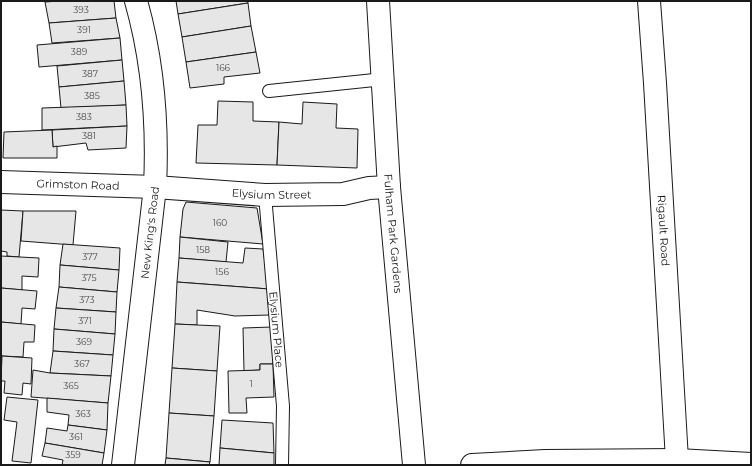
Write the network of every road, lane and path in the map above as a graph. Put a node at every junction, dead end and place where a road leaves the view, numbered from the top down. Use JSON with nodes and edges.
{"nodes":[{"id":1,"x":136,"y":1,"type":"edge"},
{"id":2,"x":378,"y":1,"type":"edge"},
{"id":3,"x":649,"y":1,"type":"edge"},
{"id":4,"x":384,"y":79,"type":"junction"},
{"id":5,"x":268,"y":91,"type":"dead end"},
{"id":6,"x":1,"y":182,"type":"edge"},
{"id":7,"x":155,"y":187,"type":"junction"},
{"id":8,"x":389,"y":187,"type":"junction"},
{"id":9,"x":265,"y":195,"type":"junction"},
{"id":10,"x":677,"y":460,"type":"junction"},
{"id":11,"x":545,"y":463,"type":"edge"},
{"id":12,"x":751,"y":464,"type":"edge"},
{"id":13,"x":123,"y":465,"type":"edge"},
{"id":14,"x":282,"y":465,"type":"edge"},
{"id":15,"x":414,"y":465,"type":"edge"},
{"id":16,"x":472,"y":465,"type":"edge"}],
"edges":[{"from":1,"to":7,"type":"street","name":"New King's Road"},
{"from":2,"to":4,"type":"street","name":"Fulham Park Gardens"},
{"from":3,"to":10,"type":"street","name":"Rigault Road"},
{"from":4,"to":5,"type":"lane"},
{"from":4,"to":8,"type":"street","name":"Fulham Park Gardens"},
{"from":6,"to":7,"type":"street","name":"Grimston Road"},
{"from":7,"to":9,"type":"street","name":"Elysium Street"},
{"from":7,"to":13,"type":"street","name":"New King's Road"},
{"from":8,"to":9,"type":"street","name":"Elysium Street"},
{"from":8,"to":15,"type":"street","name":"Fulham Park Gardens"},
{"from":9,"to":14,"type":"lane","name":"Elysium Place"},
{"from":10,"to":11,"type":"street"},
{"from":10,"to":12,"type":"street"},
{"from":11,"to":16,"type":"street"}]}
